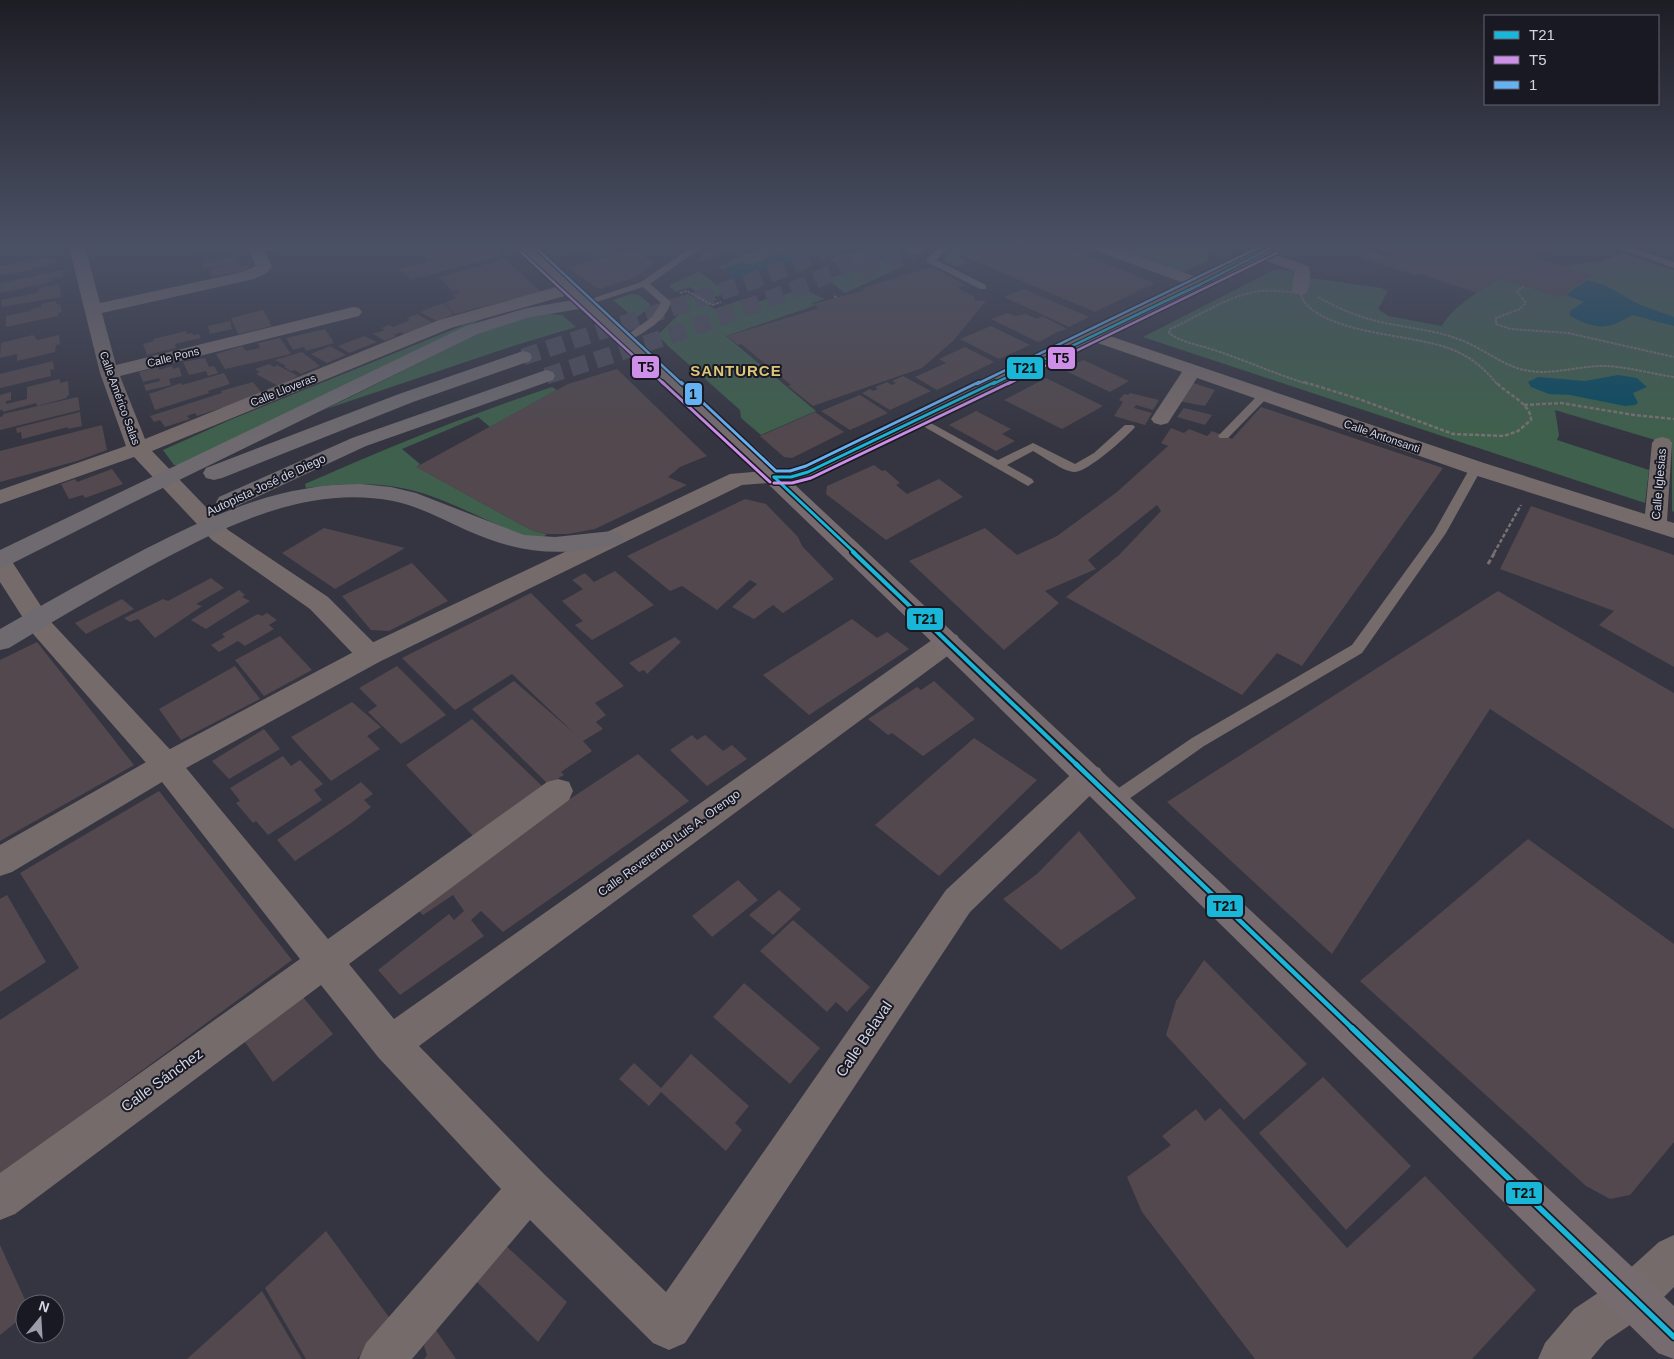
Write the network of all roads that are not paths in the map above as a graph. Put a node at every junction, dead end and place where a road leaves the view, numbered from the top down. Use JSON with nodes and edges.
{"nodes":[{"id":1,"x":92,"y":310,"type":"edge"},
{"id":2,"x":493,"y":310,"type":"edge"},
{"id":3,"x":534,"y":310,"type":"edge"},
{"id":4,"x":592,"y":310,"type":"edge"},
{"id":5,"x":663,"y":310,"type":"edge"},
{"id":6,"x":1145,"y":310,"type":"edge"},
{"id":7,"x":353,"y":312,"type":"dead end"},
{"id":8,"x":1092,"y":335,"type":"junction"},
{"id":9,"x":625,"y":340,"type":"junction"},
{"id":10,"x":523,"y":357,"type":"tunnel mouth"},
{"id":11,"x":1193,"y":370,"type":"junction"},
{"id":12,"x":109,"y":373,"type":"junction"},
{"id":13,"x":546,"y":376,"type":"tunnel mouth"},
{"id":14,"x":1264,"y":395,"type":"junction"},
{"id":15,"x":918,"y":419,"type":"junction"},
{"id":16,"x":1161,"y":420,"type":"dead end"},
{"id":17,"x":1129,"y":428,"type":"dead end"},
{"id":18,"x":1224,"y":436,"type":"dead end"},
{"id":19,"x":1662,"y":442,"type":"dead end"},
{"id":20,"x":138,"y":449,"type":"junction"},
{"id":21,"x":998,"y":465,"type":"junction"},
{"id":22,"x":208,"y":467,"type":"junction"},
{"id":23,"x":1476,"y":468,"type":"junction"},
{"id":24,"x":774,"y":477,"type":"junction"},
{"id":25,"x":1028,"y":482,"type":"dead end"},
{"id":26,"x":0,"y":497,"type":"edge"},
{"id":27,"x":237,"y":506,"type":"junction"},
{"id":28,"x":1665,"y":529,"type":"edge"},
{"id":29,"x":612,"y":538,"type":"junction"},
{"id":30,"x":0,"y":561,"type":"edge"},
{"id":31,"x":0,"y":579,"type":"edge"},
{"id":32,"x":0,"y":623,"type":"edge"},
{"id":33,"x":0,"y":641,"type":"edge"},
{"id":34,"x":948,"y":642,"type":"junction"},
{"id":35,"x":370,"y":655,"type":"junction"},
{"id":36,"x":166,"y":765,"type":"junction"},
{"id":37,"x":1101,"y":789,"type":"junction"},
{"id":38,"x":558,"y":791,"type":"dead end"},
{"id":39,"x":0,"y":862,"type":"edge"},
{"id":40,"x":324,"y":961,"type":"junction"},
{"id":41,"x":391,"y":1044,"type":"junction"},
{"id":42,"x":528,"y":1189,"type":"junction"},
{"id":43,"x":0,"y":1199,"type":"edge"},
{"id":44,"x":1674,"y":1257,"type":"edge"},
{"id":45,"x":1632,"y":1297,"type":"junction"},
{"id":46,"x":1674,"y":1337,"type":"edge"},
{"id":47,"x":382,"y":1359,"type":"edge"},
{"id":48,"x":1561,"y":1359,"type":"edge"}],
"edges":[{"from":1,"to":12,"type":"street","name":"Calle Américo Salas"},
{"from":2,"to":20,"type":"street","name":"Calle Lloveras"},
{"from":3,"to":22,"type":"highway"},
{"from":4,"to":9,"type":"main road"},
{"from":5,"to":9,"type":"lane"},
{"from":6,"to":8,"type":"main road"},
{"from":7,"to":12,"type":"street","name":"Calle Pons"},
{"from":8,"to":11,"type":"street","name":"Calle Antonsanti"},
{"from":8,"to":15,"type":"main road"},
{"from":9,"to":24,"type":"main road"},
{"from":10,"to":22,"type":"highway","name":"Autopista José de Diego"},
{"from":11,"to":14,"type":"street","name":"Calle Antonsanti"},
{"from":11,"to":16,"type":"street"},
{"from":12,"to":20,"type":"street","name":"Calle Américo Salas"},
{"from":13,"to":27,"type":"highway","name":"Autopista José de Diego"},
{"from":14,"to":18,"type":"lane"},
{"from":14,"to":23,"type":"street","name":"Calle Antonsanti"},
{"from":15,"to":21,"type":"lane"},
{"from":15,"to":24,"type":"main road"},
{"from":17,"to":21,"type":"lane"},
{"from":19,"to":28,"type":"street","name":"Calle Iglesias"},
{"from":20,"to":26,"type":"street","name":"Calle Lloveras"},
{"from":20,"to":35,"type":"street","name":"Calle Américo Salas"},
{"from":21,"to":25,"type":"lane"},
{"from":22,"to":30,"type":"highway"},
{"from":22,"to":31,"type":"highway","name":"Autopista José de Diego"},
{"from":23,"to":28,"type":"street","name":"Calle Antonsanti"},
{"from":23,"to":37,"type":"lane"},
{"from":24,"to":29,"type":"street"},
{"from":24,"to":34,"type":"main road"},
{"from":27,"to":29,"type":"highway"},
{"from":27,"to":32,"type":"highway","name":"Autopista José de Diego"},
{"from":27,"to":33,"type":"highway"},
{"from":29,"to":35,"type":"street"},
{"from":30,"to":36,"type":"street"},
{"from":34,"to":37,"type":"main road"},
{"from":34,"to":41,"type":"street","name":"Calle Reverendo Luis A. Orengo"},
{"from":35,"to":36,"type":"street"},
{"from":36,"to":39,"type":"street"},
{"from":36,"to":40,"type":"street"},
{"from":37,"to":42,"type":"street","name":"Calle Belaval"},
{"from":37,"to":45,"type":"main road"},
{"from":38,"to":40,"type":"street","name":"Calle Sánchez"},
{"from":40,"to":41,"type":"street"},
{"from":40,"to":43,"type":"street","name":"Calle Sánchez"},
{"from":41,"to":42,"type":"street"},
{"from":42,"to":47,"type":"street"},
{"from":44,"to":45,"type":"street"},
{"from":45,"to":46,"type":"main road"},
{"from":45,"to":48,"type":"street"}]}
